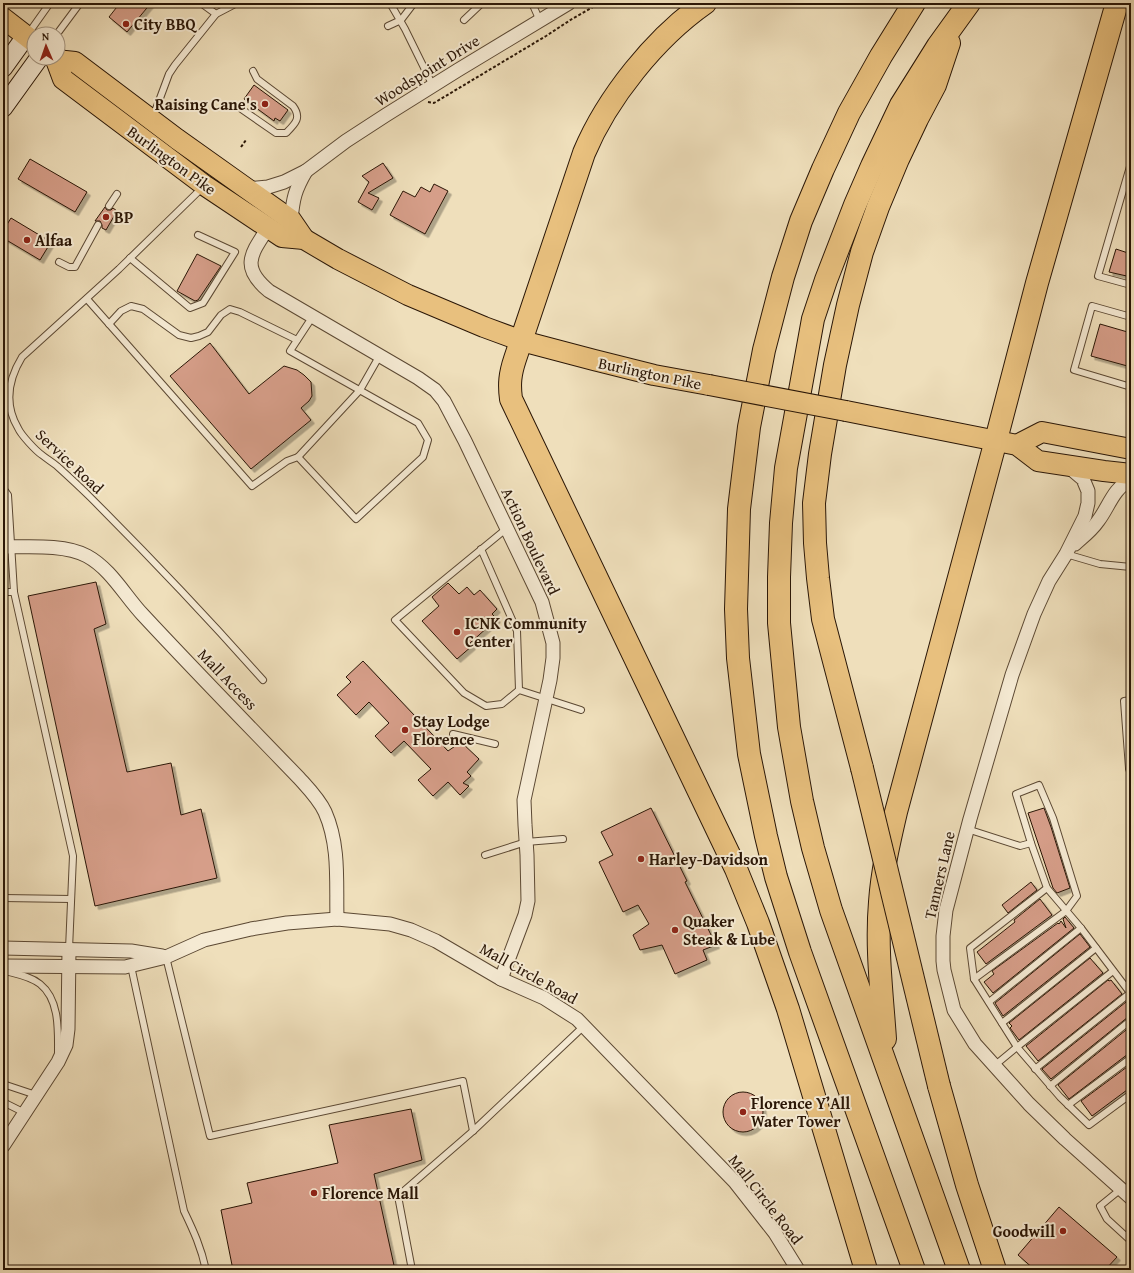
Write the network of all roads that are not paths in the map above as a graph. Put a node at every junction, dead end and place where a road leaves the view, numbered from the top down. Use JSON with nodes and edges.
{"nodes":[{"id":1,"x":50,"y":3,"type":"edge"},
{"id":2,"x":80,"y":3,"type":"edge"},
{"id":3,"x":201,"y":3,"type":"edge"},
{"id":4,"x":237,"y":3,"type":"edge"},
{"id":5,"x":390,"y":3,"type":"edge"},
{"id":6,"x":414,"y":3,"type":"edge"},
{"id":7,"x":482,"y":3,"type":"edge"},
{"id":8,"x":532,"y":3,"type":"edge"},
{"id":9,"x":569,"y":3,"type":"edge"},
{"id":10,"x":705,"y":3,"type":"edge"},
{"id":11,"x":914,"y":3,"type":"edge"},
{"id":12,"x":1117,"y":3,"type":"edge"},
{"id":13,"x":964,"y":10,"type":"edge"},
{"id":14,"x":216,"y":14,"type":"junction"},
{"id":15,"x":3,"y":18,"type":"edge"},
{"id":16,"x":401,"y":20,"type":"junction"},
{"id":17,"x":464,"y":20,"type":"dead end"},
{"id":18,"x":540,"y":20,"type":"junction"},
{"id":19,"x":37,"y":26,"type":"edge"},
{"id":20,"x":63,"y":26,"type":"edge"},
{"id":21,"x":388,"y":26,"type":"dead end"},
{"id":22,"x":26,"y":36,"type":"edge"},
{"id":23,"x":26,"y":43,"type":"edge"},
{"id":24,"x":66,"y":61,"type":"edge"},
{"id":25,"x":43,"y":66,"type":"edge"},
{"id":26,"x":55,"y":66,"type":"edge"},
{"id":27,"x":3,"y":68,"type":"edge"},
{"id":28,"x":253,"y":71,"type":"dead end"},
{"id":29,"x":433,"y":86,"type":"junction"},
{"id":30,"x":227,"y":107,"type":"dead end"},
{"id":31,"x":3,"y":108,"type":"edge"},
{"id":32,"x":152,"y":120,"type":"junction"},
{"id":33,"x":1131,"y":163,"type":"edge"},
{"id":34,"x":306,"y":171,"type":"junction"},
{"id":35,"x":204,"y":185,"type":"junction"},
{"id":36,"x":246,"y":189,"type":"junction"},
{"id":37,"x":117,"y":194,"type":"dead end"},
{"id":38,"x":109,"y":206,"type":"dead end"},
{"id":39,"x":291,"y":220,"type":"junction"},
{"id":40,"x":98,"y":225,"type":"dead end"},
{"id":41,"x":268,"y":228,"type":"junction"},
{"id":42,"x":198,"y":235,"type":"dead end"},
{"id":43,"x":304,"y":239,"type":"junction"},
{"id":44,"x":130,"y":258,"type":"junction"},
{"id":45,"x":60,"y":262,"type":"dead end"},
{"id":46,"x":1131,"y":285,"type":"edge"},
{"id":47,"x":87,"y":299,"type":"junction"},
{"id":48,"x":313,"y":316,"type":"junction"},
{"id":49,"x":1131,"y":317,"type":"edge"},
{"id":50,"x":109,"y":324,"type":"junction"},
{"id":51,"x":297,"y":340,"type":"junction"},
{"id":52,"x":522,"y":340,"type":"junction"},
{"id":53,"x":380,"y":355,"type":"junction"},
{"id":54,"x":1131,"y":387,"type":"edge"},
{"id":55,"x":360,"y":390,"type":"junction"},
{"id":56,"x":1007,"y":442,"type":"junction"},
{"id":57,"x":1131,"y":449,"type":"edge"},
{"id":58,"x":298,"y":457,"type":"junction"},
{"id":59,"x":1068,"y":466,"type":"junction"},
{"id":60,"x":1131,"y":474,"type":"edge"},
{"id":61,"x":1131,"y":480,"type":"edge"},
{"id":62,"x":3,"y":488,"type":"edge"},
{"id":63,"x":506,"y":529,"type":"junction"},
{"id":64,"x":7,"y":547,"type":"edge"},
{"id":65,"x":481,"y":549,"type":"junction"},
{"id":66,"x":1066,"y":554,"type":"junction"},
{"id":67,"x":1131,"y":567,"type":"edge"},
{"id":68,"x":3,"y":592,"type":"edge"},
{"id":69,"x":14,"y":592,"type":"junction"},
{"id":70,"x":262,"y":680,"type":"dead end"},
{"id":71,"x":519,"y":690,"type":"junction"},
{"id":72,"x":546,"y":698,"type":"junction"},
{"id":73,"x":1128,"y":700,"type":"edge"},
{"id":74,"x":581,"y":710,"type":"dead end"},
{"id":75,"x":453,"y":734,"type":"dead end"},
{"id":76,"x":495,"y":744,"type":"dead end"},
{"id":77,"x":1130,"y":768,"type":"edge"},
{"id":78,"x":1131,"y":776,"type":"edge"},
{"id":79,"x":967,"y":829,"type":"junction"},
{"id":80,"x":563,"y":839,"type":"dead end"},
{"id":81,"x":526,"y":842,"type":"junction"},
{"id":82,"x":1031,"y":843,"type":"junction"},
{"id":83,"x":485,"y":855,"type":"dead end"},
{"id":84,"x":1047,"y":888,"type":"junction"},
{"id":85,"x":3,"y":898,"type":"edge"},
{"id":86,"x":71,"y":899,"type":"junction"},
{"id":87,"x":1066,"y":911,"type":"junction"},
{"id":88,"x":337,"y":919,"type":"junction"},
{"id":89,"x":1081,"y":928,"type":"junction"},
{"id":90,"x":3,"y":948,"type":"edge"},
{"id":91,"x":1096,"y":948,"type":"junction"},
{"id":92,"x":70,"y":949,"type":"junction"},
{"id":93,"x":166,"y":957,"type":"junction"},
{"id":94,"x":3,"y":966,"type":"edge"},
{"id":95,"x":69,"y":966,"type":"junction"},
{"id":96,"x":131,"y":966,"type":"junction"},
{"id":97,"x":3,"y":970,"type":"edge"},
{"id":98,"x":1114,"y":971,"type":"junction"},
{"id":99,"x":501,"y":979,"type":"junction"},
{"id":100,"x":974,"y":979,"type":"junction"},
{"id":101,"x":1130,"y":994,"type":"edge"},
{"id":102,"x":989,"y":1002,"type":"junction"},
{"id":103,"x":1131,"y":1020,"type":"edge"},
{"id":104,"x":1002,"y":1023,"type":"junction"},
{"id":105,"x":584,"y":1026,"type":"junction"},
{"id":106,"x":1017,"y":1047,"type":"junction"},
{"id":107,"x":1131,"y":1058,"type":"edge"},
{"id":108,"x":58,"y":1062,"type":"junction"},
{"id":109,"x":886,"y":1062,"type":"junction"},
{"id":110,"x":994,"y":1066,"type":"junction"},
{"id":111,"x":1036,"y":1069,"type":"junction"},
{"id":112,"x":3,"y":1084,"type":"edge"},
{"id":113,"x":1050,"y":1086,"type":"junction"},
{"id":114,"x":1131,"y":1094,"type":"edge"},
{"id":115,"x":36,"y":1096,"type":"junction"},
{"id":116,"x":3,"y":1102,"type":"edge"},
{"id":117,"x":1068,"y":1105,"type":"junction"},
{"id":118,"x":25,"y":1114,"type":"junction"},
{"id":119,"x":473,"y":1131,"type":"junction"},
{"id":120,"x":3,"y":1146,"type":"edge"},
{"id":121,"x":1121,"y":1189,"type":"junction"},
{"id":122,"x":1131,"y":1198,"type":"edge"},
{"id":123,"x":1131,"y":1242,"type":"edge"},
{"id":124,"x":206,"y":1270,"type":"edge"},
{"id":125,"x":412,"y":1270,"type":"edge"},
{"id":126,"x":798,"y":1270,"type":"edge"},
{"id":127,"x":866,"y":1270,"type":"edge"},
{"id":128,"x":914,"y":1270,"type":"edge"},
{"id":129,"x":958,"y":1270,"type":"edge"},
{"id":130,"x":995,"y":1270,"type":"edge"}],
"edges":[{"from":1,"to":19,"type":"lane"},
{"from":2,"to":20,"type":"lane"},
{"from":3,"to":14,"type":"lane"},
{"from":4,"to":14,"type":"lane"},
{"from":5,"to":16,"type":"lane"},
{"from":6,"to":16,"type":"lane"},
{"from":7,"to":17,"type":"lane"},
{"from":8,"to":18,"type":"lane"},
{"from":9,"to":18,"type":"street","name":"Woodspoint Drive"},
{"from":10,"to":52,"type":"highway"},
{"from":11,"to":128,"type":"highway"},
{"from":12,"to":56,"type":"highway"},
{"from":13,"to":109,"type":"highway"},
{"from":13,"to":130,"type":"highway","bridge":true},
{"from":14,"to":32,"type":"lane"},
{"from":15,"to":22,"type":"main road"},
{"from":16,"to":21,"type":"lane"},
{"from":16,"to":29,"type":"lane"},
{"from":18,"to":29,"type":"street","name":"Woodspoint Drive"},
{"from":23,"to":27,"type":"main road"},
{"from":24,"to":32,"type":"main road","name":"Burlington Pike"},
{"from":25,"to":31,"type":"main road"},
{"from":26,"to":35,"type":"main road","name":"Burlington Pike"},
{"from":28,"to":30,"type":"lane"},
{"from":29,"to":34,"type":"street","name":"Woodspoint Drive"},
{"from":32,"to":36,"type":"main road","name":"Burlington Pike"},
{"from":33,"to":46,"type":"lane"},
{"from":34,"to":36,"type":"street","name":"Woodspoint Drive"},
{"from":34,"to":39,"type":"street","name":"Woodspoint Drive"},
{"from":35,"to":41,"type":"main road","name":"Burlington Pike"},
{"from":35,"to":44,"type":"lane","name":"Service Road"},
{"from":36,"to":39,"type":"main road","name":"Burlington Pike"},
{"from":37,"to":38,"type":"lane"},
{"from":39,"to":43,"type":"main road","name":"Burlington Pike"},
{"from":40,"to":45,"type":"lane"},
{"from":41,"to":43,"type":"main road","name":"Burlington Pike"},
{"from":41,"to":48,"type":"street","name":"Action Boulevard"},
{"from":42,"to":44,"type":"lane"},
{"from":43,"to":52,"type":"main road","name":"Burlington Pike"},
{"from":44,"to":47,"type":"lane","name":"Service Road"},
{"from":47,"to":50,"type":"lane"},
{"from":47,"to":70,"type":"lane","name":"Service Road"},
{"from":48,"to":51,"type":"lane"},
{"from":48,"to":53,"type":"street","name":"Action Boulevard"},
{"from":49,"to":54,"type":"lane"},
{"from":50,"to":51,"type":"lane"},
{"from":50,"to":58,"type":"lane"},
{"from":51,"to":55,"type":"lane"},
{"from":52,"to":56,"type":"main road","name":"Burlington Pike","bridge":true},
{"from":52,"to":127,"type":"highway"},
{"from":53,"to":55,"type":"lane"},
{"from":53,"to":63,"type":"street","name":"Action Boulevard"},
{"from":55,"to":58,"type":"lane"},
{"from":55,"to":58,"type":"lane"},
{"from":56,"to":57,"type":"main road"},
{"from":56,"to":59,"type":"main road","name":"Burlington Pike"},
{"from":56,"to":109,"type":"highway"},
{"from":59,"to":60,"type":"main road","name":"Burlington Pike"},
{"from":59,"to":66,"type":"street","name":"Tanners Lane"},
{"from":61,"to":66,"type":"street","name":"Tanners Lane"},
{"from":62,"to":64,"type":"lane"},
{"from":63,"to":65,"type":"lane"},
{"from":63,"to":72,"type":"street","name":"Action Boulevard"},
{"from":64,"to":69,"type":"lane"},
{"from":64,"to":88,"type":"street","name":"Mall Access"},
{"from":65,"to":71,"type":"lane"},
{"from":65,"to":71,"type":"lane"},
{"from":66,"to":67,"type":"lane"},
{"from":66,"to":79,"type":"street","name":"Tanners Lane"},
{"from":68,"to":69,"type":"lane"},
{"from":69,"to":86,"type":"lane"},
{"from":71,"to":72,"type":"lane"},
{"from":72,"to":74,"type":"lane"},
{"from":72,"to":81,"type":"street","name":"Action Boulevard"},
{"from":73,"to":77,"type":"lane"},
{"from":75,"to":76,"type":"lane"},
{"from":77,"to":78,"type":"lane"},
{"from":79,"to":82,"type":"lane"},
{"from":79,"to":110,"type":"street","name":"Tanners Lane"},
{"from":80,"to":81,"type":"lane"},
{"from":81,"to":83,"type":"lane"},
{"from":81,"to":99,"type":"street","name":"Action Boulevard"},
{"from":82,"to":84,"type":"lane"},
{"from":82,"to":87,"type":"lane"},
{"from":84,"to":87,"type":"lane"},
{"from":84,"to":100,"type":"lane"},
{"from":85,"to":86,"type":"lane"},
{"from":86,"to":92,"type":"lane"},
{"from":87,"to":89,"type":"lane"},
{"from":87,"to":100,"type":"lane"},
{"from":88,"to":93,"type":"street","name":"Mall Circle Road"},
{"from":88,"to":99,"type":"street","name":"Mall Circle Road"},
{"from":89,"to":91,"type":"lane"},
{"from":89,"to":102,"type":"lane"},
{"from":90,"to":92,"type":"street"},
{"from":91,"to":98,"type":"lane"},
{"from":91,"to":104,"type":"lane"},
{"from":92,"to":93,"type":"street"},
{"from":92,"to":95,"type":"street"},
{"from":93,"to":96,"type":"street","name":"Mall Circle Road"},
{"from":93,"to":119,"type":"lane"},
{"from":94,"to":95,"type":"street"},
{"from":95,"to":96,"type":"street","name":"Mall Circle Road"},
{"from":95,"to":108,"type":"street"},
{"from":96,"to":124,"type":"lane"},
{"from":97,"to":108,"type":"lane"},
{"from":98,"to":101,"type":"lane"},
{"from":98,"to":106,"type":"lane"},
{"from":99,"to":105,"type":"street","name":"Mall Circle Road"},
{"from":100,"to":102,"type":"lane"},
{"from":101,"to":111,"type":"lane"},
{"from":102,"to":104,"type":"lane"},
{"from":103,"to":113,"type":"lane"},
{"from":104,"to":106,"type":"lane"},
{"from":105,"to":119,"type":"lane"},
{"from":105,"to":126,"type":"street","name":"Mall Circle Road"},
{"from":106,"to":110,"type":"lane"},
{"from":106,"to":111,"type":"lane"},
{"from":107,"to":117,"type":"lane"},
{"from":108,"to":115,"type":"street"},
{"from":109,"to":129,"type":"highway"},
{"from":110,"to":121,"type":"street","name":"Tanners Lane"},
{"from":111,"to":113,"type":"lane"},
{"from":112,"to":115,"type":"lane"},
{"from":113,"to":117,"type":"lane"},
{"from":114,"to":117,"type":"lane"},
{"from":115,"to":118,"type":"street"},
{"from":116,"to":118,"type":"lane"},
{"from":118,"to":120,"type":"street"},
{"from":119,"to":125,"type":"lane"},
{"from":121,"to":122,"type":"street","name":"Tanners Lane"},
{"from":121,"to":123,"type":"lane"}]}
